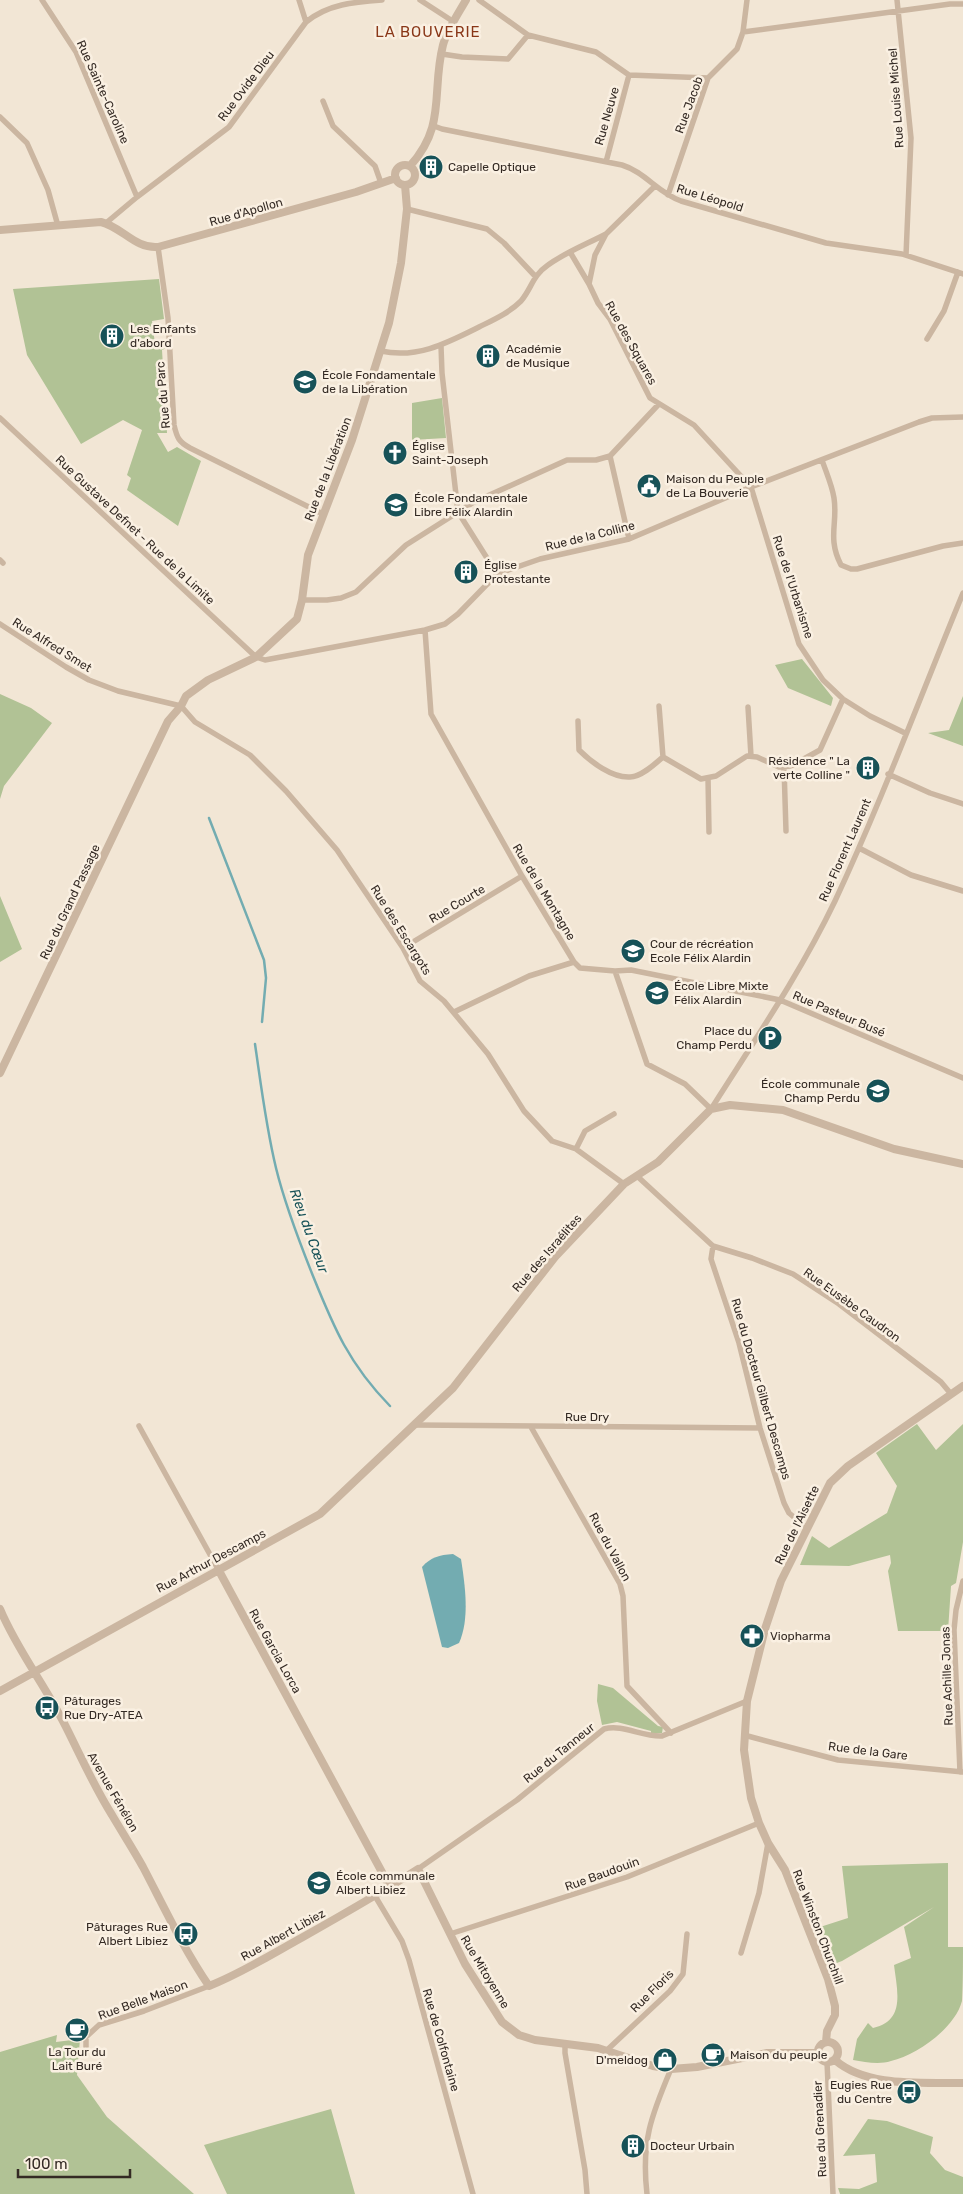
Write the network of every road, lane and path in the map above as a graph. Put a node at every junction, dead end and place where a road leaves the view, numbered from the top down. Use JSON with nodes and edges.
{"nodes":[{"id":1,"x":42,"y":0,"type":"edge"},
{"id":2,"x":299,"y":0,"type":"edge"},
{"id":3,"x":382,"y":0,"type":"edge"},
{"id":4,"x":420,"y":0,"type":"edge"},
{"id":5,"x":466,"y":0,"type":"edge"},
{"id":6,"x":479,"y":0,"type":"edge"},
{"id":7,"x":753,"y":0,"type":"edge"},
{"id":8,"x":897,"y":0,"type":"edge"},
{"id":9,"x":747,"y":2,"type":"edge"},
{"id":10,"x":963,"y":4,"type":"edge"},
{"id":11,"x":899,"y":12,"type":"junction"},
{"id":12,"x":306,"y":22,"type":"junction"},
{"id":13,"x":454,"y":22,"type":"junction"},
{"id":14,"x":743,"y":32,"type":"junction"},
{"id":15,"x":528,"y":35,"type":"junction"},
{"id":16,"x":442,"y":54,"type":"junction"},
{"id":17,"x":629,"y":75,"type":"junction"},
{"id":18,"x":708,"y":78,"type":"junction"},
{"id":19,"x":323,"y":101,"type":"dead end"},
{"id":20,"x":0,"y":117,"type":"edge"},
{"id":21,"x":434,"y":126,"type":"junction"},
{"id":22,"x":606,"y":162,"type":"junction"},
{"id":23,"x":410,"y":166,"type":"junction"},
{"id":24,"x":396,"y":178,"type":"junction"},
{"id":25,"x":381,"y":183,"type":"junction"},
{"id":26,"x":405,"y":185,"type":"junction"},
{"id":27,"x":655,"y":186,"type":"junction"},
{"id":28,"x":668,"y":195,"type":"junction"},
{"id":29,"x":138,"y":197,"type":"junction"},
{"id":30,"x":407,"y":209,"type":"junction"},
{"id":31,"x":106,"y":223,"type":"junction"},
{"id":32,"x":58,"y":226,"type":"junction"},
{"id":33,"x":0,"y":230,"type":"edge"},
{"id":34,"x":606,"y":234,"type":"junction"},
{"id":35,"x":158,"y":247,"type":"junction"},
{"id":36,"x":570,"y":252,"type":"junction"},
{"id":37,"x":906,"y":255,"type":"junction"},
{"id":38,"x":960,"y":273,"type":"edge"},
{"id":39,"x":535,"y":276,"type":"junction"},
{"id":40,"x":590,"y":284,"type":"junction"},
{"id":41,"x":927,"y":339,"type":"dead end"},
{"id":42,"x":441,"y":346,"type":"junction"},
{"id":43,"x":381,"y":350,"type":"junction"},
{"id":44,"x":658,"y":405,"type":"junction"},
{"id":45,"x":0,"y":418,"type":"edge"},
{"id":46,"x":963,"y":418,"type":"edge"},
{"id":47,"x":610,"y":456,"type":"junction"},
{"id":48,"x":822,"y":460,"type":"junction"},
{"id":49,"x":751,"y":487,"type":"junction"},
{"id":50,"x":458,"y":512,"type":"junction"},
{"id":51,"x":322,"y":514,"type":"junction"},
{"id":52,"x":629,"y":539,"type":"junction"},
{"id":53,"x":963,"y":543,"type":"edge"},
{"id":54,"x":497,"y":574,"type":"junction"},
{"id":55,"x":963,"y":593,"type":"edge"},
{"id":56,"x":302,"y":600,"type":"junction"},
{"id":57,"x":0,"y":624,"type":"edge"},
{"id":58,"x":425,"y":630,"type":"junction"},
{"id":59,"x":256,"y":657,"type":"junction"},
{"id":60,"x":843,"y":698,"type":"junction"},
{"id":61,"x":181,"y":706,"type":"junction"},
{"id":62,"x":659,"y":706,"type":"dead end"},
{"id":63,"x":748,"y":707,"type":"dead end"},
{"id":64,"x":578,"y":720,"type":"dead end"},
{"id":65,"x":906,"y":732,"type":"junction"},
{"id":66,"x":751,"y":756,"type":"junction"},
{"id":67,"x":663,"y":757,"type":"junction"},
{"id":68,"x":784,"y":767,"type":"junction"},
{"id":69,"x":888,"y":774,"type":"junction"},
{"id":70,"x":708,"y":778,"type":"junction"},
{"id":71,"x":963,"y":804,"type":"edge"},
{"id":72,"x":786,"y":831,"type":"dead end"},
{"id":73,"x":709,"y":832,"type":"dead end"},
{"id":74,"x":859,"y":848,"type":"junction"},
{"id":75,"x":522,"y":876,"type":"junction"},
{"id":76,"x":963,"y":891,"type":"edge"},
{"id":77,"x":403,"y":948,"type":"junction"},
{"id":78,"x":574,"y":962,"type":"junction"},
{"id":79,"x":614,"y":971,"type":"junction"},
{"id":80,"x":780,"y":1000,"type":"junction"},
{"id":81,"x":454,"y":1012,"type":"junction"},
{"id":82,"x":0,"y":1073,"type":"edge"},
{"id":83,"x":963,"y":1078,"type":"edge"},
{"id":84,"x":711,"y":1109,"type":"junction"},
{"id":85,"x":614,"y":1114,"type":"dead end"},
{"id":86,"x":576,"y":1149,"type":"junction"},
{"id":87,"x":963,"y":1164,"type":"edge"},
{"id":88,"x":637,"y":1176,"type":"junction"},
{"id":89,"x":624,"y":1184,"type":"junction"},
{"id":90,"x":712,"y":1246,"type":"junction"},
{"id":91,"x":963,"y":1386,"type":"edge"},
{"id":92,"x":951,"y":1394,"type":"junction"},
{"id":93,"x":414,"y":1425,"type":"junction"},
{"id":94,"x":138,"y":1426,"type":"dead end"},
{"id":95,"x":531,"y":1427,"type":"junction"},
{"id":96,"x":760,"y":1428,"type":"junction"},
{"id":97,"x":807,"y":1528,"type":"junction"},
{"id":98,"x":218,"y":1569,"type":"junction"},
{"id":99,"x":963,"y":1581,"type":"edge"},
{"id":100,"x":0,"y":1609,"type":"edge"},
{"id":101,"x":35,"y":1672,"type":"junction"},
{"id":102,"x":0,"y":1691,"type":"edge"},
{"id":103,"x":746,"y":1701,"type":"junction"},
{"id":104,"x":671,"y":1732,"type":"junction"},
{"id":105,"x":744,"y":1735,"type":"junction"},
{"id":106,"x":962,"y":1772,"type":"edge"},
{"id":107,"x":758,"y":1823,"type":"junction"},
{"id":108,"x":768,"y":1843,"type":"junction"},
{"id":109,"x":418,"y":1869,"type":"junction"},
{"id":110,"x":390,"y":1887,"type":"junction"},
{"id":111,"x":375,"y":1896,"type":"junction"},
{"id":112,"x":450,"y":1934,"type":"junction"},
{"id":113,"x":687,"y":1934,"type":"dead end"},
{"id":114,"x":741,"y":1953,"type":"dead end"},
{"id":115,"x":209,"y":1986,"type":"junction"},
{"id":116,"x":826,"y":2042,"type":"junction"},
{"id":117,"x":565,"y":2043,"type":"junction"},
{"id":118,"x":606,"y":2050,"type":"junction"},
{"id":119,"x":818,"y":2053,"type":"junction"},
{"id":120,"x":86,"y":2054,"type":"dead end"},
{"id":121,"x":831,"y":2061,"type":"junction"},
{"id":122,"x":671,"y":2069,"type":"junction"},
{"id":123,"x":963,"y":2083,"type":"edge"},
{"id":124,"x":474,"y":2194,"type":"edge"},
{"id":125,"x":587,"y":2194,"type":"edge"},
{"id":126,"x":647,"y":2194,"type":"edge"},
{"id":127,"x":833,"y":2194,"type":"edge"}],
"edges":[{"from":1,"to":29,"type":"street","name":"Rue Sainte-Caroline"},
{"from":2,"to":12,"type":"street"},
{"from":3,"to":12,"type":"street","name":"Rue Ovide Dieu"},
{"from":4,"to":13,"type":"street"},
{"from":5,"to":13,"type":"street"},
{"from":6,"to":15,"type":"street"},
{"from":7,"to":9,"type":"street"},
{"from":8,"to":11,"type":"street","name":"Rue Louise Michel"},
{"from":9,"to":14,"type":"street","name":"Rue Jacob"},
{"from":10,"to":11,"type":"street"},
{"from":11,"to":14,"type":"street"},
{"from":11,"to":37,"type":"street","name":"Rue Louise Michel"},
{"from":12,"to":29,"type":"street","name":"Rue Ovide Dieu"},
{"from":13,"to":16,"type":"street"},
{"from":14,"to":18,"type":"street","name":"Rue Jacob"},
{"from":15,"to":16,"type":"street"},
{"from":15,"to":17,"type":"street"},
{"from":16,"to":21,"type":"street"},
{"from":17,"to":18,"type":"street"},
{"from":17,"to":22,"type":"street","name":"Rue Neuve"},
{"from":18,"to":28,"type":"street","name":"Rue Jacob"},
{"from":19,"to":25,"type":"street"},
{"from":20,"to":32,"type":"street"},
{"from":21,"to":22,"type":"street","name":"Rue Léopold"},
{"from":21,"to":23,"type":"street"},
{"from":22,"to":27,"type":"street","name":"Rue Léopold"},
{"from":23,"to":24,"type":"street"},
{"from":23,"to":26,"type":"street"},
{"from":24,"to":25,"type":"street","name":"Rue d'Apollon"},
{"from":24,"to":26,"type":"street"},
{"from":25,"to":35,"type":"street","name":"Rue d'Apollon"},
{"from":26,"to":30,"type":"street","name":"Rue de la Libération"},
{"from":27,"to":28,"type":"street","name":"Rue Léopold"},
{"from":27,"to":34,"type":"street"},
{"from":28,"to":37,"type":"street","name":"Rue Léopold"},
{"from":29,"to":31,"type":"street","name":"Rue Ovide Dieu"},
{"from":30,"to":39,"type":"street"},
{"from":30,"to":43,"type":"street","name":"Rue de la Libération"},
{"from":31,"to":32,"type":"street"},
{"from":31,"to":35,"type":"street"},
{"from":32,"to":33,"type":"street"},
{"from":34,"to":36,"type":"street"},
{"from":34,"to":40,"type":"street"},
{"from":35,"to":51,"type":"street","name":"Rue du Parc"},
{"from":36,"to":39,"type":"street"},
{"from":36,"to":40,"type":"street","name":"Rue des Squares"},
{"from":37,"to":38,"type":"street","name":"Rue Léopold"},
{"from":38,"to":41,"type":"street","name":"Rue Léopold"},
{"from":39,"to":42,"type":"street"},
{"from":40,"to":44,"type":"street","name":"Rue des Squares"},
{"from":42,"to":43,"type":"street"},
{"from":42,"to":50,"type":"street"},
{"from":43,"to":51,"type":"street","name":"Rue de la Libération"},
{"from":44,"to":47,"type":"street"},
{"from":44,"to":49,"type":"street","name":"Rue des Squares"},
{"from":45,"to":59,"type":"street","name":"Rue Gustave Defnet - Rue de la Limite"},
{"from":46,"to":48,"type":"street","name":"Rue de la Colline"},
{"from":47,"to":50,"type":"street"},
{"from":47,"to":52,"type":"street"},
{"from":48,"to":49,"type":"street","name":"Rue de la Colline"},
{"from":48,"to":53,"type":"street"},
{"from":49,"to":52,"type":"street","name":"Rue de la Colline"},
{"from":49,"to":60,"type":"street","name":"Rue de l'Urbanisme"},
{"from":50,"to":54,"type":"street"},
{"from":50,"to":56,"type":"street"},
{"from":51,"to":56,"type":"street","name":"Rue de la Libération"},
{"from":52,"to":54,"type":"street","name":"Rue de la Colline"},
{"from":54,"to":58,"type":"street","name":"Rue de la Colline"},
{"from":55,"to":65,"type":"street","name":"Rue Florent Laurent"},
{"from":56,"to":59,"type":"street","name":"Rue de la Libération"},
{"from":57,"to":61,"type":"street","name":"Rue Alfred Smet"},
{"from":58,"to":59,"type":"street","name":"Rue de la Colline"},
{"from":58,"to":75,"type":"street","name":"Rue de la Montagne"},
{"from":59,"to":61,"type":"street"},
{"from":60,"to":65,"type":"street","name":"Rue de l'Urbanisme"},
{"from":60,"to":68,"type":"street"},
{"from":61,"to":77,"type":"street","name":"Rue des Escargots"},
{"from":61,"to":82,"type":"street","name":"Rue du Grand Passage"},
{"from":62,"to":67,"type":"street"},
{"from":63,"to":66,"type":"street"},
{"from":64,"to":67,"type":"street"},
{"from":65,"to":69,"type":"street","name":"Rue Florent Laurent"},
{"from":66,"to":68,"type":"street"},
{"from":66,"to":70,"type":"street"},
{"from":67,"to":70,"type":"street"},
{"from":68,"to":72,"type":"street"},
{"from":69,"to":71,"type":"street"},
{"from":69,"to":74,"type":"street","name":"Rue Florent Laurent"},
{"from":70,"to":73,"type":"street"},
{"from":74,"to":76,"type":"street"},
{"from":74,"to":80,"type":"street","name":"Rue Florent Laurent"},
{"from":75,"to":77,"type":"street","name":"Rue Courte"},
{"from":75,"to":78,"type":"street","name":"Rue de la Montagne"},
{"from":77,"to":81,"type":"street","name":"Rue des Escargots"},
{"from":78,"to":79,"type":"street"},
{"from":78,"to":81,"type":"street"},
{"from":79,"to":80,"type":"street","name":"Rue Pasteur Busé"},
{"from":79,"to":84,"type":"street"},
{"from":80,"to":83,"type":"street","name":"Rue Pasteur Busé"},
{"from":80,"to":84,"type":"street"},
{"from":81,"to":86,"type":"street","name":"Rue des Escargots"},
{"from":84,"to":87,"type":"street"},
{"from":84,"to":88,"type":"street","name":"Rue des Israélites"},
{"from":85,"to":86,"type":"street"},
{"from":86,"to":89,"type":"street","name":"Rue des Escargots"},
{"from":88,"to":89,"type":"street","name":"Rue des Israélites"},
{"from":88,"to":90,"type":"street","name":"Rue Eusèbe Caudron"},
{"from":89,"to":93,"type":"street","name":"Rue des Israélites"},
{"from":90,"to":92,"type":"street","name":"Rue Eusèbe Caudron"},
{"from":90,"to":96,"type":"street","name":"Rue du Docteur Gilbert Descamps"},
{"from":91,"to":92,"type":"street","name":"Rue de l'Aisette"},
{"from":92,"to":97,"type":"street","name":"Rue de l'Aisette"},
{"from":93,"to":95,"type":"street","name":"Rue Dry"},
{"from":93,"to":98,"type":"street","name":"Rue Arthur Descamps"},
{"from":94,"to":98,"type":"street","name":"Rue Garcia Lorca"},
{"from":95,"to":96,"type":"street","name":"Rue Dry"},
{"from":95,"to":104,"type":"street","name":"Rue du Vallon"},
{"from":96,"to":97,"type":"street","name":"Rue du Docteur Gilbert Descamps"},
{"from":97,"to":103,"type":"street","name":"Rue de l'Aisette"},
{"from":98,"to":101,"type":"street","name":"Rue Arthur Descamps"},
{"from":98,"to":110,"type":"street","name":"Rue Garcia Lorca"},
{"from":99,"to":106,"type":"street","name":"Rue Achille Jonas"},
{"from":100,"to":101,"type":"street","name":"Avenue Fénélon"},
{"from":101,"to":102,"type":"street","name":"Rue Arthur Descamps"},
{"from":101,"to":115,"type":"street","name":"Avenue Fénélon"},
{"from":103,"to":104,"type":"street","name":"Rue du Tanneur"},
{"from":103,"to":105,"type":"street","name":"Rue de l'Aisette"},
{"from":104,"to":109,"type":"street","name":"Rue du Tanneur"},
{"from":105,"to":106,"type":"street","name":"Rue de la Gare"},
{"from":105,"to":107,"type":"street","name":"Rue Winston Churchill"},
{"from":107,"to":108,"type":"street","name":"Rue Winston Churchill"},
{"from":107,"to":112,"type":"street","name":"Rue Baudouin"},
{"from":108,"to":114,"type":"street"},
{"from":108,"to":116,"type":"street","name":"Rue Winston Churchill"},
{"from":109,"to":110,"type":"street","name":"Rue Albert Libiez"},
{"from":109,"to":112,"type":"street","name":"Rue Mitoyenne"},
{"from":110,"to":111,"type":"street","name":"Rue Albert Libiez"},
{"from":111,"to":115,"type":"street","name":"Rue Albert Libiez"},
{"from":111,"to":124,"type":"street","name":"Rue de Colfontaine"},
{"from":112,"to":117,"type":"street","name":"Rue Mitoyenne"},
{"from":113,"to":118,"type":"street","name":"Rue Floris"},
{"from":115,"to":120,"type":"street","name":"Rue Belle Maison"},
{"from":116,"to":119,"type":"street"},
{"from":116,"to":121,"type":"street"},
{"from":117,"to":118,"type":"street","name":"Rue Mitoyenne"},
{"from":117,"to":125,"type":"street"},
{"from":118,"to":122,"type":"street","name":"Rue Mitoyenne"},
{"from":119,"to":121,"type":"street"},
{"from":119,"to":122,"type":"street","name":"Rue Mitoyenne"},
{"from":121,"to":123,"type":"street"},
{"from":121,"to":127,"type":"street","name":"Rue du Grenadier"},
{"from":122,"to":126,"type":"street"}]}
